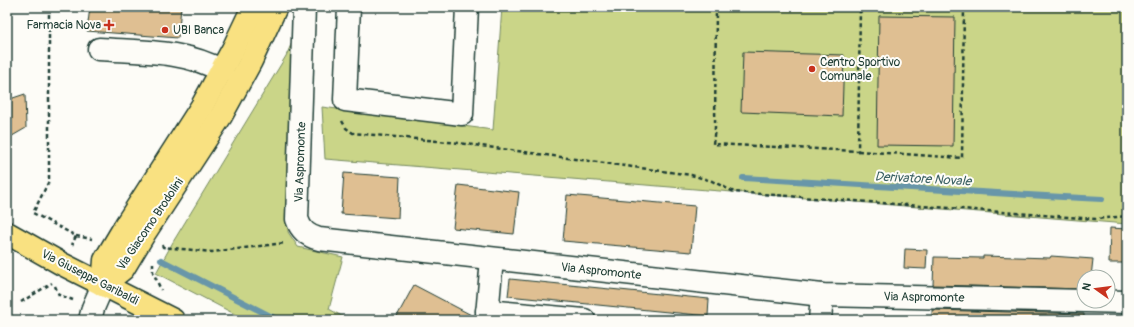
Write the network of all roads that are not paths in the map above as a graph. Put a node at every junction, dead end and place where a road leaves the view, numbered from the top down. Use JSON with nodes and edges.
{"nodes":[{"id":1,"x":253,"y":7,"type":"edge"},
{"id":2,"x":276,"y":7,"type":"edge"},
{"id":3,"x":304,"y":7,"type":"edge"},
{"id":4,"x":349,"y":7,"type":"edge"},
{"id":5,"x":467,"y":7,"type":"edge"},
{"id":6,"x":99,"y":49,"type":"dead end"},
{"id":7,"x":222,"y":71,"type":"junction"},
{"id":8,"x":7,"y":233,"type":"edge"},
{"id":9,"x":492,"y":259,"type":"junction"},
{"id":10,"x":103,"y":285,"type":"junction"},
{"id":11,"x":822,"y":294,"type":"junction"},
{"id":12,"x":1127,"y":302,"type":"edge"},
{"id":13,"x":493,"y":315,"type":"edge"},
{"id":14,"x":90,"y":320,"type":"edge"},
{"id":15,"x":173,"y":320,"type":"edge"},
{"id":16,"x":584,"y":320,"type":"edge"},
{"id":17,"x":820,"y":320,"type":"edge"}],
"edges":[{"from":1,"to":7,"type":"main road","name":"Via Giacomo Brodolini"},
{"from":2,"to":10,"type":"main road","name":"Via Giacomo Brodolini"},
{"from":3,"to":9,"type":"street","name":"Via Aspromonte"},
{"from":4,"to":5,"type":"street"},
{"from":6,"to":7,"type":"street"},
{"from":7,"to":10,"type":"main road","name":"Via Giacomo Brodolini"},
{"from":8,"to":10,"type":"main road","name":"Via Giuseppe Garibaldi"},
{"from":9,"to":11,"type":"street","name":"Via Aspromonte"},
{"from":9,"to":13,"type":"street"},
{"from":10,"to":14,"type":"street"},
{"from":10,"to":15,"type":"main road","name":"Via Giuseppe Garibaldi"},
{"from":11,"to":12,"type":"street","name":"Via Aspromonte"},
{"from":11,"to":17,"type":"street"},
{"from":13,"to":16,"type":"street"}]}
